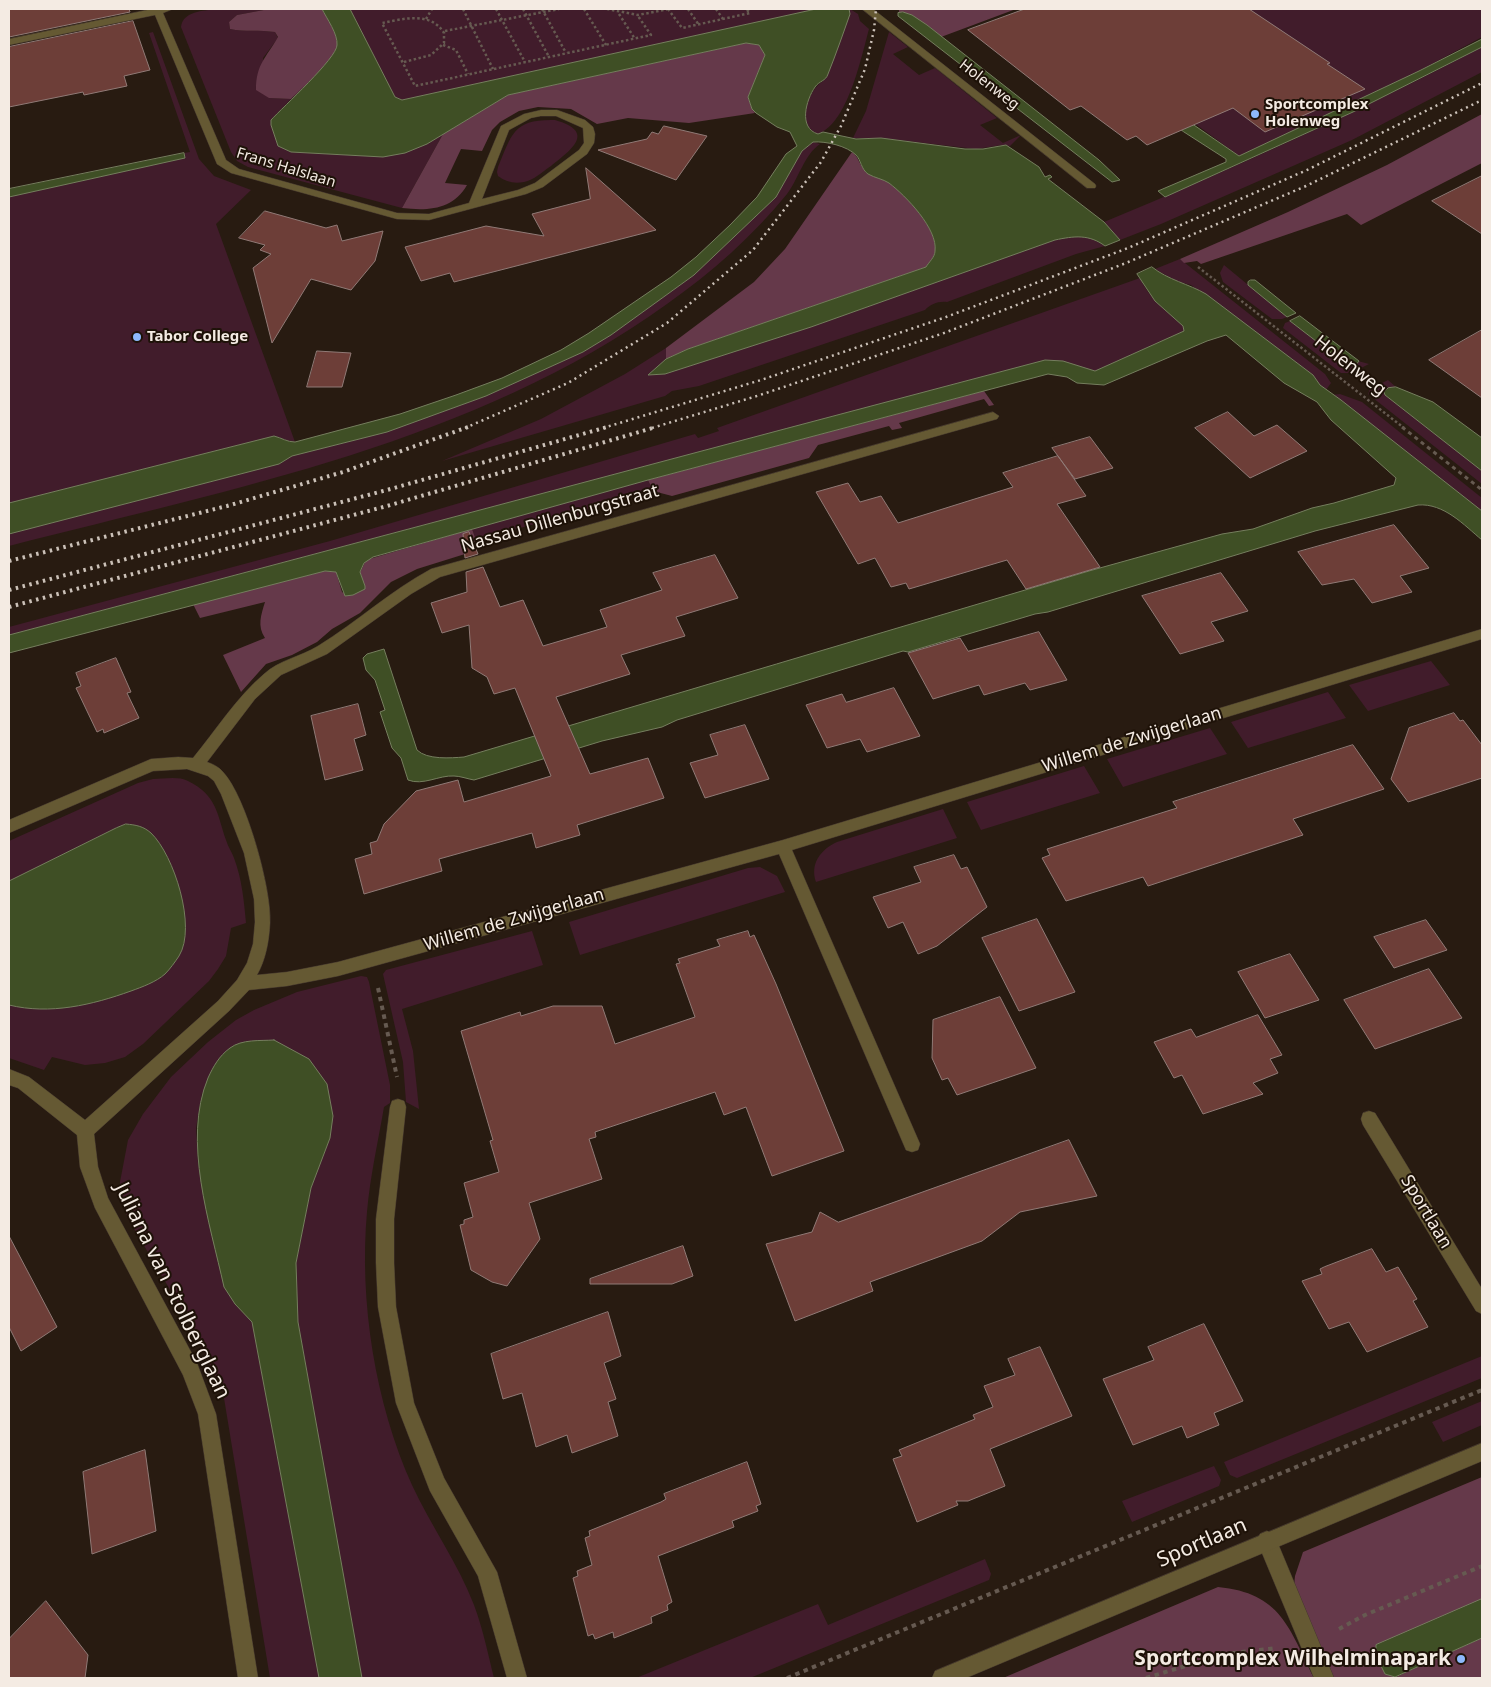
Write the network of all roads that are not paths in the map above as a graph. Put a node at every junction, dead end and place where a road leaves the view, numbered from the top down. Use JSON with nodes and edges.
{"nodes":[{"id":1,"x":161,"y":9,"type":"edge"},
{"id":2,"x":867,"y":9,"type":"edge"},
{"id":3,"x":9,"y":42,"type":"edge"},
{"id":4,"x":1091,"y":186,"type":"dead end"},
{"id":5,"x":474,"y":205,"type":"junction"},
{"id":6,"x":993,"y":416,"type":"dead end"},
{"id":7,"x":1482,"y":634,"type":"edge"},
{"id":8,"x":197,"y":764,"type":"junction"},
{"id":9,"x":9,"y":827,"type":"edge"},
{"id":10,"x":783,"y":846,"type":"junction"},
{"id":11,"x":244,"y":983,"type":"junction"},
{"id":12,"x":9,"y":1077,"type":"edge"},
{"id":13,"x":398,"y":1107,"type":"road end"},
{"id":14,"x":1369,"y":1119,"type":"dead end"},
{"id":15,"x":85,"y":1131,"type":"junction"},
{"id":16,"x":912,"y":1144,"type":"dead end"},
{"id":17,"x":1482,"y":1305,"type":"edge"},
{"id":18,"x":1482,"y":1452,"type":"edge"},
{"id":19,"x":1267,"y":1541,"type":"junction"},
{"id":20,"x":248,"y":1678,"type":"edge"},
{"id":21,"x":517,"y":1678,"type":"edge"},
{"id":22,"x":942,"y":1678,"type":"edge"},
{"id":23,"x":1324,"y":1678,"type":"edge"}],
"edges":[{"from":1,"to":3,"type":"street"},
{"from":1,"to":5,"type":"street","name":"Frans Halslaan"},
{"from":2,"to":4,"type":"street","name":"Holenweg"},
{"from":5,"to":5,"type":"street","name":"Frans Halslaan"},
{"from":6,"to":8,"type":"street","name":"Nassau Dillenburgstraat"},
{"from":7,"to":10,"type":"street","name":"Willem de Zwijgerlaan"},
{"from":8,"to":9,"type":"street"},
{"from":8,"to":11,"type":"street"},
{"from":10,"to":11,"type":"street","name":"Willem de Zwijgerlaan"},
{"from":10,"to":16,"type":"street"},
{"from":11,"to":15,"type":"street"},
{"from":12,"to":15,"type":"street"},
{"from":13,"to":21,"type":"street"},
{"from":14,"to":17,"type":"street","name":"Sportlaan"},
{"from":15,"to":20,"type":"street","name":"Juliana van Stolberglaan"},
{"from":18,"to":19,"type":"street","name":"Sportlaan"},
{"from":19,"to":22,"type":"street","name":"Sportlaan"},
{"from":19,"to":23,"type":"street"}]}
